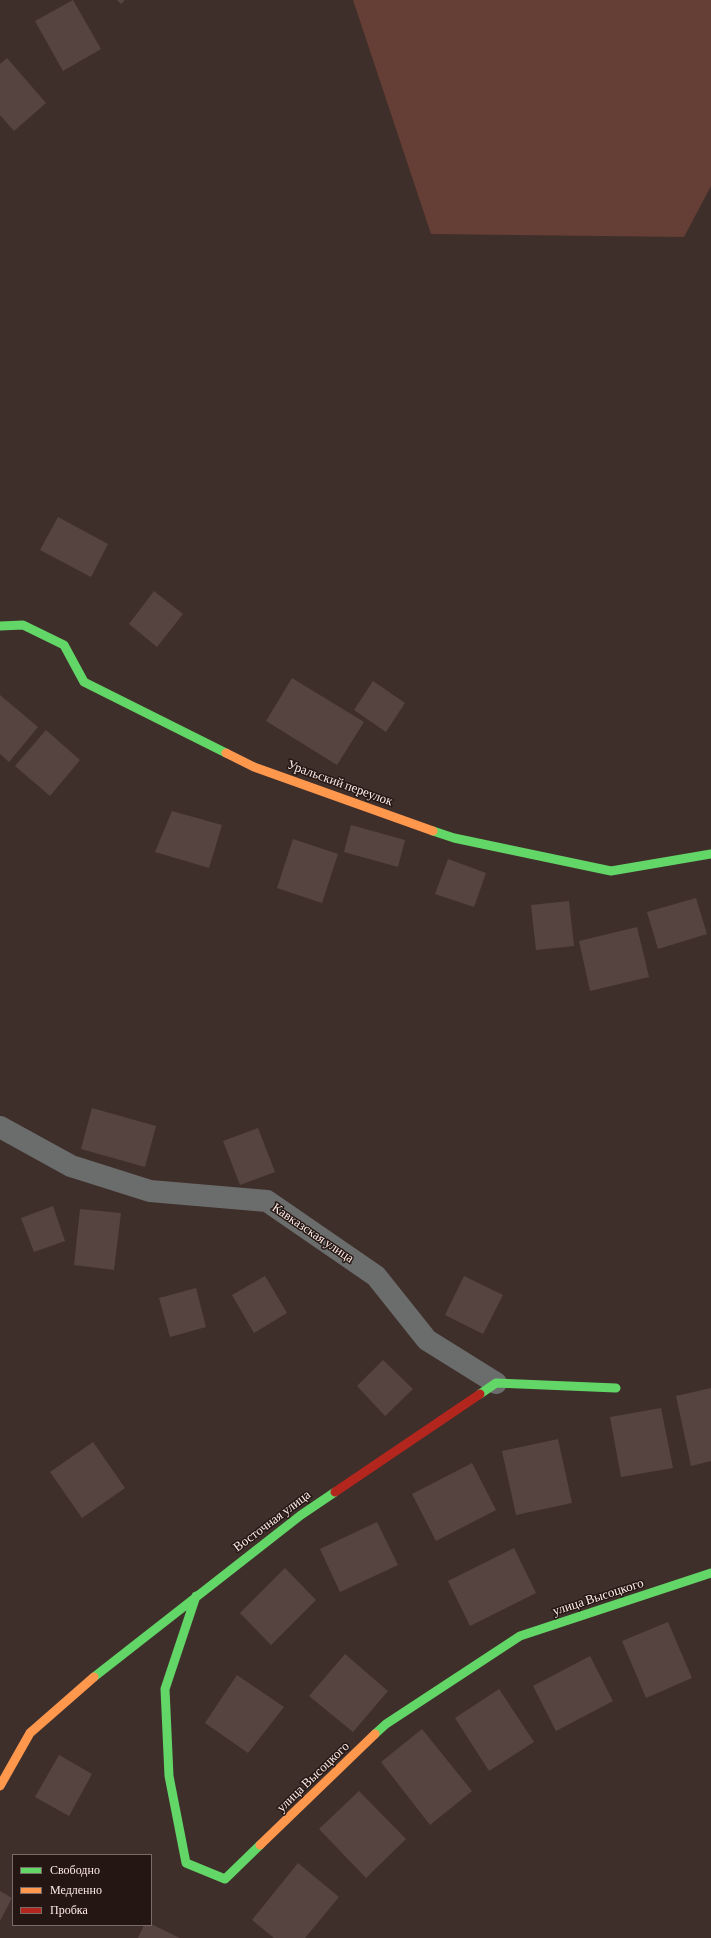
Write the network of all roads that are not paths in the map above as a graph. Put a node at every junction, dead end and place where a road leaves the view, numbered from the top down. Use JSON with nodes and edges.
{"nodes":[{"id":1,"x":0,"y":626,"type":"edge"},
{"id":2,"x":711,"y":854,"type":"edge"},
{"id":3,"x":0,"y":1127,"type":"edge"},
{"id":4,"x":496,"y":1383,"type":"junction"},
{"id":5,"x":616,"y":1388,"type":"dead end"},
{"id":6,"x":711,"y":1573,"type":"edge"},
{"id":7,"x":196,"y":1596,"type":"junction"},
{"id":8,"x":0,"y":1786,"type":"edge"}],
"edges":[{"from":1,"to":2,"type":"street","name":"Уральский переулок"},
{"from":3,"to":4,"type":"street","name":"Кавказская улица"},
{"from":4,"to":5,"type":"street"},
{"from":4,"to":7,"type":"street","name":"Восточная улица"},
{"from":6,"to":7,"type":"street","name":"улица Высоцкого"},
{"from":7,"to":8,"type":"street","name":"Восточная улица"}]}
